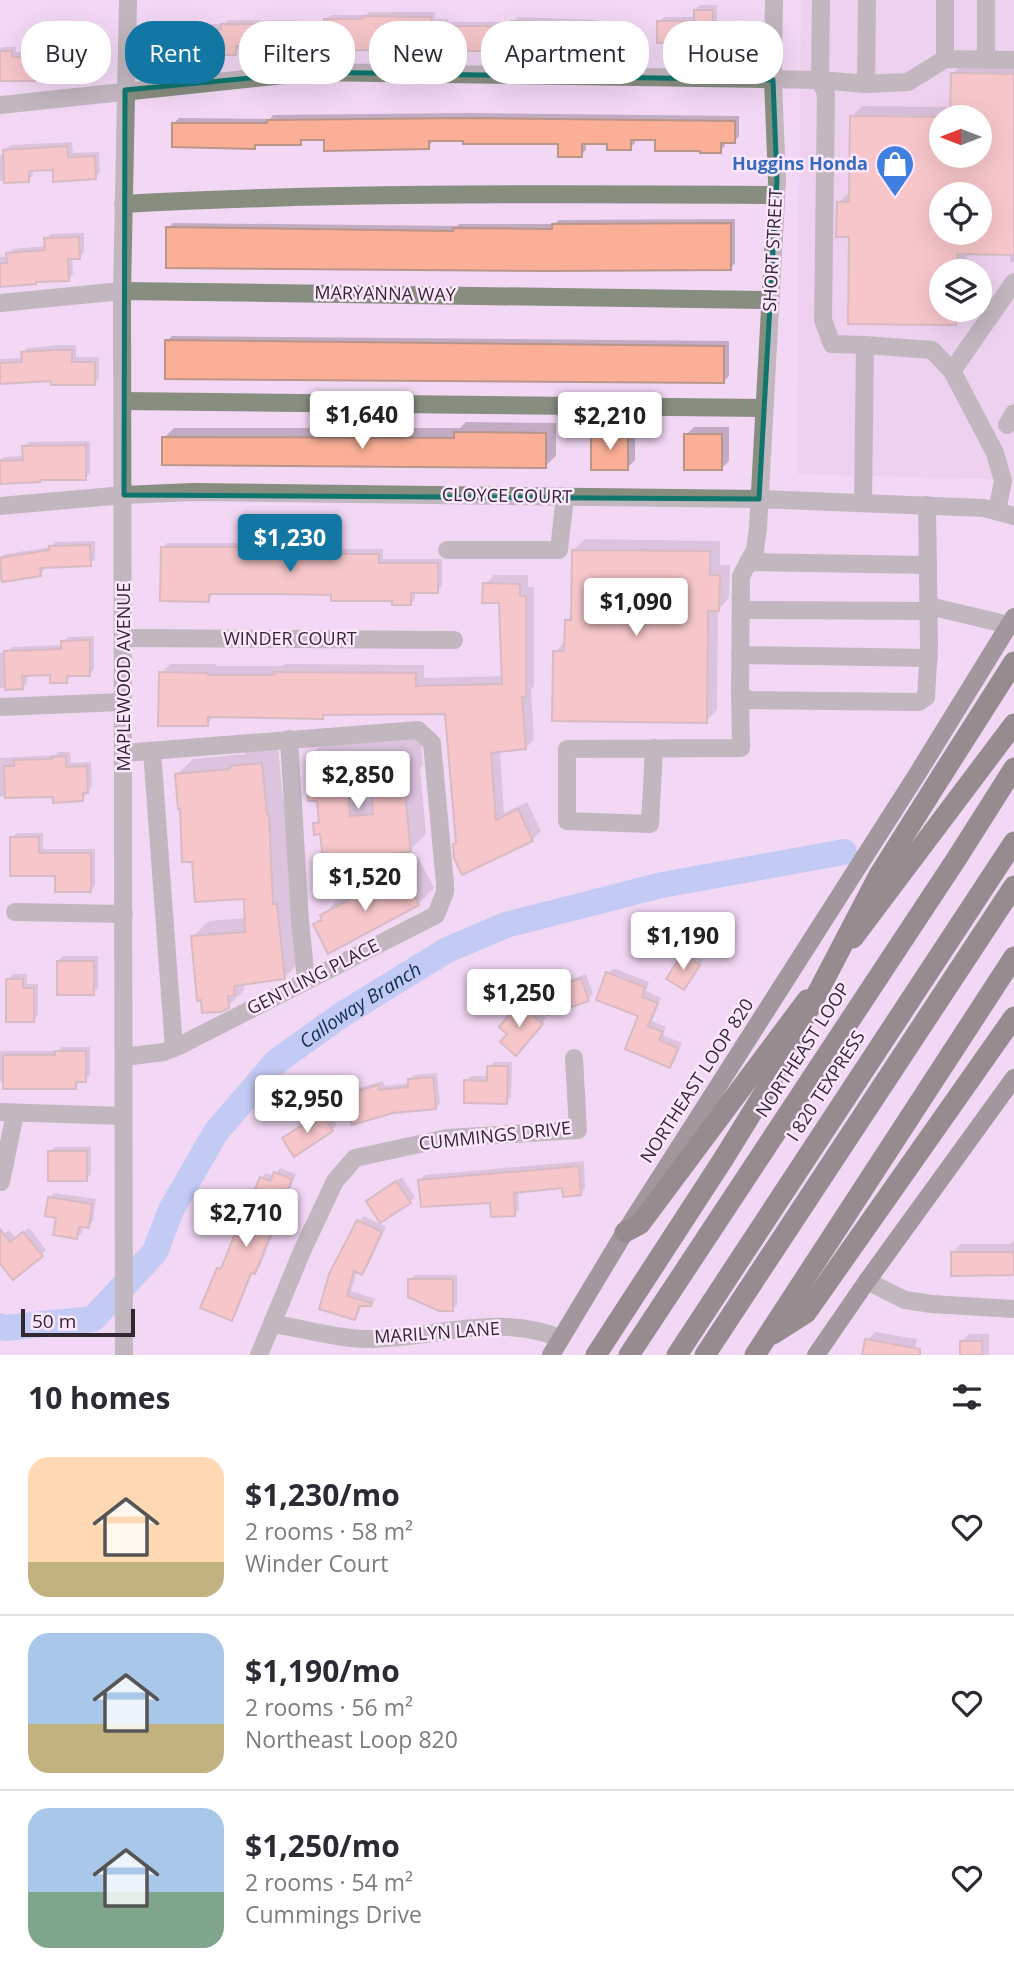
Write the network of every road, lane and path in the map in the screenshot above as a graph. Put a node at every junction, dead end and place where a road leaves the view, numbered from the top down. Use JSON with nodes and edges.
{"nodes":[{"id":1,"x":128,"y":0,"type":"edge"},
{"id":2,"x":774,"y":0,"type":"edge"},
{"id":3,"x":821,"y":0,"type":"edge"},
{"id":4,"x":867,"y":0,"type":"edge"},
{"id":5,"x":945,"y":0,"type":"edge"},
{"id":6,"x":986,"y":0,"type":"edge"},
{"id":7,"x":774,"y":21,"type":"edge"},
{"id":8,"x":945,"y":59,"type":"junction"},
{"id":9,"x":986,"y":60,"type":"junction"},
{"id":10,"x":1014,"y":60,"type":"edge"},
{"id":11,"x":663,"y":78,"type":"edge"},
{"id":12,"x":783,"y":80,"type":"edge"},
{"id":13,"x":820,"y":80,"type":"junction"},
{"id":14,"x":774,"y":84,"type":"edge"},
{"id":15,"x":866,"y":85,"type":"junction"},
{"id":16,"x":125,"y":90,"type":"junction"},
{"id":17,"x":0,"y":105,"type":"edge"},
{"id":18,"x":776,"y":195,"type":"junction"},
{"id":19,"x":123,"y":204,"type":"junction"},
{"id":20,"x":1014,"y":282,"type":"edge"},
{"id":21,"x":122,"y":291,"type":"junction"},
{"id":22,"x":771,"y":300,"type":"junction"},
{"id":23,"x":0,"y":303,"type":"edge"},
{"id":24,"x":865,"y":345,"type":"junction"},
{"id":25,"x":952,"y":371,"type":"junction"},
{"id":26,"x":123,"y":401,"type":"junction"},
{"id":27,"x":764,"y":408,"type":"junction"},
{"id":28,"x":124,"y":495,"type":"junction"},
{"id":29,"x":565,"y":497,"type":"junction"},
{"id":30,"x":759,"y":499,"type":"junction"},
{"id":31,"x":863,"y":503,"type":"junction"},
{"id":32,"x":927,"y":505,"type":"junction"},
{"id":33,"x":0,"y":506,"type":"edge"},
{"id":34,"x":1005,"y":514,"type":"edge"},
{"id":35,"x":447,"y":550,"type":"dead end"},
{"id":36,"x":748,"y":562,"type":"junction"},
{"id":37,"x":928,"y":565,"type":"junction"},
{"id":38,"x":929,"y":609,"type":"junction"},
{"id":39,"x":741,"y":610,"type":"junction"},
{"id":40,"x":1012,"y":621,"type":"edge"},
{"id":41,"x":125,"y":638,"type":"junction"},
{"id":42,"x":454,"y":640,"type":"dead end"},
{"id":43,"x":740,"y":655,"type":"junction"},
{"id":44,"x":929,"y":658,"type":"junction"},
{"id":45,"x":1014,"y":662,"type":"edge"},
{"id":46,"x":740,"y":693,"type":"junction"},
{"id":47,"x":122,"y":702,"type":"junction"},
{"id":48,"x":0,"y":707,"type":"edge"},
{"id":49,"x":1014,"y":724,"type":"edge"},
{"id":50,"x":289,"y":739,"type":"junction"},
{"id":51,"x":654,"y":748,"type":"junction"},
{"id":52,"x":152,"y":751,"type":"junction"},
{"id":53,"x":123,"y":753,"type":"junction"},
{"id":54,"x":1014,"y":768,"type":"edge"},
{"id":55,"x":1014,"y":842,"type":"edge"},
{"id":56,"x":1014,"y":886,"type":"edge"},
{"id":57,"x":15,"y":912,"type":"dead end"},
{"id":58,"x":124,"y":914,"type":"junction"},
{"id":59,"x":1014,"y":957,"type":"edge"},
{"id":60,"x":306,"y":980,"type":"junction"},
{"id":61,"x":1014,"y":1017,"type":"edge"},
{"id":62,"x":174,"y":1048,"type":"junction"},
{"id":63,"x":124,"y":1058,"type":"junction"},
{"id":64,"x":574,"y":1058,"type":"dead end"},
{"id":65,"x":1014,"y":1078,"type":"edge"},
{"id":66,"x":8,"y":1113,"type":"edge"},
{"id":67,"x":123,"y":1116,"type":"junction"},
{"id":68,"x":1,"y":1182,"type":"edge"},
{"id":69,"x":625,"y":1232,"type":"junction"},
{"id":70,"x":867,"y":1280,"type":"junction"},
{"id":71,"x":1014,"y":1309,"type":"edge"},
{"id":72,"x":272,"y":1324,"type":"junction"},
{"id":73,"x":560,"y":1338,"type":"junction"},
{"id":74,"x":760,"y":1347,"type":"edge"},
{"id":75,"x":124,"y":1355,"type":"edge"},
{"id":76,"x":259,"y":1355,"type":"edge"},
{"id":77,"x":551,"y":1355,"type":"edge"},
{"id":78,"x":596,"y":1355,"type":"edge"},
{"id":79,"x":629,"y":1355,"type":"edge"},
{"id":80,"x":677,"y":1355,"type":"edge"},
{"id":81,"x":705,"y":1355,"type":"edge"},
{"id":82,"x":817,"y":1355,"type":"edge"}],
"edges":[{"from":1,"to":16,"type":"street","name":"MAPLEWOOD AVENUE"},
{"from":2,"to":7,"type":"street","name":"SHORT STREET"},
{"from":3,"to":13,"type":"street"},
{"from":4,"to":15,"type":"street"},
{"from":5,"to":8,"type":"street"},
{"from":6,"to":9,"type":"street"},
{"from":8,"to":9,"type":"street"},
{"from":8,"to":15,"type":"street"},
{"from":9,"to":10,"type":"street"},
{"from":11,"to":16,"type":"street"},
{"from":12,"to":13,"type":"street"},
{"from":13,"to":15,"type":"street"},
{"from":13,"to":24,"type":"street"},
{"from":14,"to":18,"type":"street","name":"SHORT STREET"},
{"from":16,"to":17,"type":"street"},
{"from":16,"to":19,"type":"street","name":"MAPLEWOOD AVENUE"},
{"from":18,"to":19,"type":"street"},
{"from":18,"to":22,"type":"street","name":"SHORT STREET"},
{"from":19,"to":21,"type":"street","name":"MAPLEWOOD AVENUE"},
{"from":20,"to":25,"type":"street"},
{"from":21,"to":22,"type":"street","name":"MARYANNA WAY"},
{"from":21,"to":23,"type":"street","name":"MARYANNA WAY"},
{"from":21,"to":26,"type":"street","name":"MAPLEWOOD AVENUE"},
{"from":22,"to":27,"type":"street","name":"SHORT STREET"},
{"from":24,"to":25,"type":"street"},
{"from":24,"to":31,"type":"street"},
{"from":25,"to":34,"type":"street"},
{"from":26,"to":27,"type":"street"},
{"from":26,"to":28,"type":"street","name":"MAPLEWOOD AVENUE"},
{"from":27,"to":30,"type":"street","name":"SHORT STREET"},
{"from":28,"to":29,"type":"street","name":"CLOYCE COURT"},
{"from":28,"to":33,"type":"street","name":"CLOYCE COURT"},
{"from":28,"to":41,"type":"street","name":"MAPLEWOOD AVENUE"},
{"from":29,"to":30,"type":"street","name":"CLOYCE COURT"},
{"from":29,"to":35,"type":"street"},
{"from":30,"to":31,"type":"street","name":"CLOYCE COURT"},
{"from":30,"to":36,"type":"street","name":"SHORT STREET"},
{"from":31,"to":32,"type":"street","name":"CLOYCE COURT"},
{"from":32,"to":34,"type":"street","name":"CLOYCE COURT"},
{"from":32,"to":37,"type":"street"},
{"from":36,"to":37,"type":"street"},
{"from":36,"to":39,"type":"street","name":"SHORT STREET"},
{"from":37,"to":38,"type":"street"},
{"from":38,"to":39,"type":"street"},
{"from":38,"to":40,"type":"street"},
{"from":38,"to":44,"type":"street"},
{"from":39,"to":43,"type":"street","name":"SHORT STREET"},
{"from":40,"to":69,"type":"main road","name":"NORTHEAST LOOP 820"},
{"from":41,"to":42,"type":"street","name":"WINDER COURT"},
{"from":41,"to":47,"type":"street","name":"MAPLEWOOD AVENUE"},
{"from":43,"to":44,"type":"street"},
{"from":43,"to":46,"type":"street","name":"SHORT STREET"},
{"from":44,"to":46,"type":"street"},
{"from":45,"to":78,"type":"highway","bridge":true},
{"from":46,"to":51,"type":"street","name":"SHORT STREET"},
{"from":47,"to":48,"type":"street"},
{"from":47,"to":53,"type":"street","name":"MAPLEWOOD AVENUE"},
{"from":49,"to":69,"type":"highway"},
{"from":50,"to":52,"type":"street","name":"GENTLING PLACE"},
{"from":50,"to":60,"type":"street"},
{"from":50,"to":60,"type":"street","name":"GENTLING PLACE"},
{"from":51,"to":51,"type":"street"},
{"from":52,"to":53,"type":"street","name":"GENTLING PLACE"},
{"from":52,"to":62,"type":"street"},
{"from":53,"to":58,"type":"street","name":"MAPLEWOOD AVENUE"},
{"from":54,"to":79,"type":"highway","name":"NORTHEAST LOOP"},
{"from":55,"to":80,"type":"highway","name":"I 820 TEXPRESS"},
{"from":56,"to":81,"type":"highway"},
{"from":57,"to":58,"type":"street"},
{"from":58,"to":63,"type":"street","name":"MAPLEWOOD AVENUE"},
{"from":59,"to":74,"type":"highway"},
{"from":60,"to":62,"type":"street","name":"GENTLING PLACE"},
{"from":61,"to":74,"type":"highway"},
{"from":62,"to":63,"type":"street","name":"GENTLING PLACE"},
{"from":63,"to":67,"type":"street","name":"MAPLEWOOD AVENUE"},
{"from":64,"to":72,"type":"street","name":"CUMMINGS DRIVE"},
{"from":65,"to":70,"type":"main road"},
{"from":66,"to":67,"type":"street"},
{"from":66,"to":68,"type":"street"},
{"from":67,"to":75,"type":"street","name":"MAPLEWOOD AVENUE"},
{"from":69,"to":73,"type":"main road","name":"NORTHEAST LOOP 820"},
{"from":70,"to":71,"type":"street"},
{"from":70,"to":82,"type":"main road"},
{"from":72,"to":73,"type":"street","name":"MARILYN LANE"},
{"from":72,"to":76,"type":"street","name":"CUMMINGS DRIVE"},
{"from":73,"to":77,"type":"main road","name":"NORTHEAST LOOP 820"}]}
